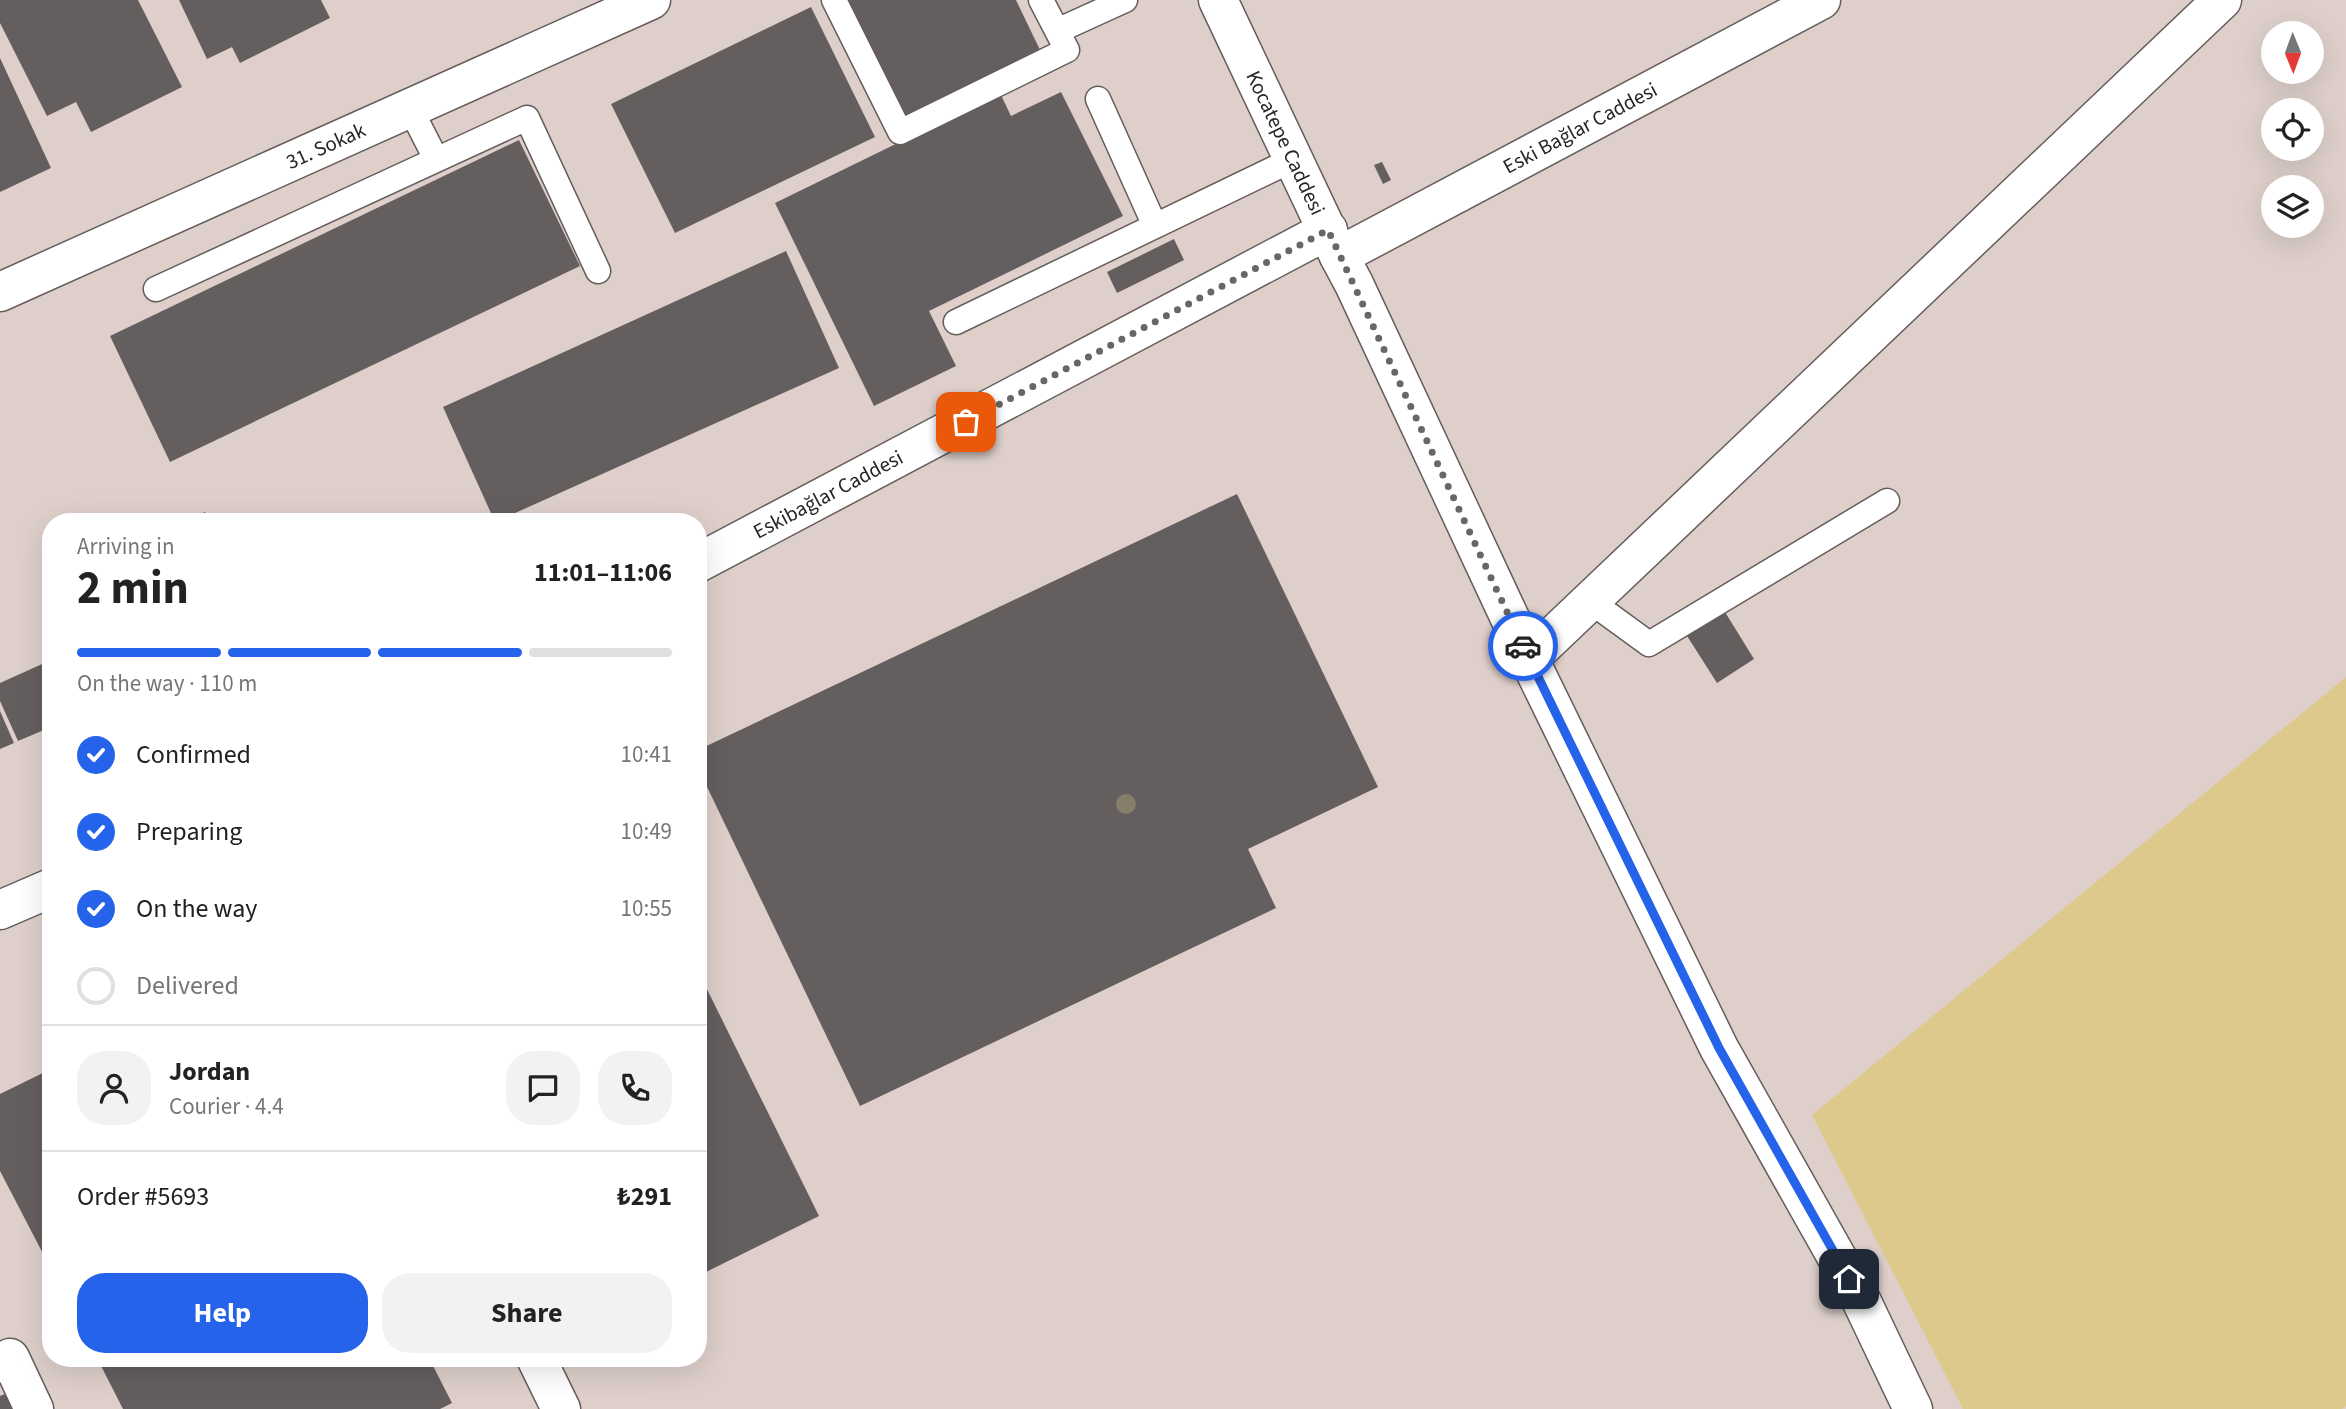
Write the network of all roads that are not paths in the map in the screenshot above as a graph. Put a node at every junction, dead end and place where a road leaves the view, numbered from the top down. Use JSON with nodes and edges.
{"nodes":[{"id":1,"x":651,"y":0,"type":"edge"},
{"id":2,"x":834,"y":0,"type":"edge"},
{"id":3,"x":1041,"y":0,"type":"edge"},
{"id":4,"x":1125,"y":0,"type":"edge"},
{"id":5,"x":1218,"y":0,"type":"edge"},
{"id":6,"x":1821,"y":0,"type":"edge"},
{"id":7,"x":2222,"y":0,"type":"edge"},
{"id":8,"x":1057,"y":31,"type":"junction"},
{"id":9,"x":1097,"y":99,"type":"dead end"},
{"id":10,"x":410,"y":108,"type":"junction"},
{"id":11,"x":436,"y":159,"type":"junction"},
{"id":12,"x":1294,"y":159,"type":"junction"},
{"id":13,"x":1156,"y":226,"type":"junction"},
{"id":14,"x":1340,"y":257,"type":"junction"},
{"id":15,"x":598,"y":271,"type":"dead end"},
{"id":16,"x":156,"y":289,"type":"dead end"},
{"id":17,"x":0,"y":292,"type":"edge"},
{"id":18,"x":956,"y":322,"type":"dead end"},
{"id":19,"x":1887,"y":501,"type":"dead end"},
{"id":20,"x":707,"y":559,"type":"edge"},
{"id":21,"x":1590,"y":601,"type":"junction"},
{"id":22,"x":1529,"y":659,"type":"junction"},
{"id":23,"x":42,"y":892,"type":"edge"},
{"id":24,"x":0,"y":910,"type":"edge"},
{"id":25,"x":0,"y":1363,"type":"edge"},
{"id":26,"x":540,"y":1367,"type":"edge"},
{"id":27,"x":34,"y":1409,"type":"edge"},
{"id":28,"x":561,"y":1409,"type":"edge"},
{"id":29,"x":1913,"y":1409,"type":"edge"}],
"edges":[{"from":1,"to":10,"type":"street","name":"31. Sokak"},
{"from":2,"to":8,"type":"lane"},
{"from":3,"to":8,"type":"lane"},
{"from":4,"to":8,"type":"lane"},
{"from":5,"to":12,"type":"street","name":"Kocatepe Caddesi"},
{"from":6,"to":14,"type":"street","name":"Eski Bağlar Caddesi"},
{"from":7,"to":21,"type":"street"},
{"from":9,"to":13,"type":"lane"},
{"from":10,"to":11,"type":"lane"},
{"from":10,"to":17,"type":"street","name":"31. Sokak"},
{"from":11,"to":15,"type":"lane"},
{"from":11,"to":16,"type":"lane"},
{"from":12,"to":13,"type":"lane"},
{"from":12,"to":14,"type":"street","name":"Kocatepe Caddesi"},
{"from":13,"to":18,"type":"lane"},
{"from":14,"to":20,"type":"street","name":"Eskibağlar Caddesi"},
{"from":14,"to":22,"type":"street","name":"Kocatepe Caddesi"},
{"from":19,"to":21,"type":"lane"},
{"from":21,"to":22,"type":"street"},
{"from":22,"to":29,"type":"street","name":"Kocatepe Caddesi"},
{"from":23,"to":24,"type":"street"},
{"from":25,"to":27,"type":"street"},
{"from":26,"to":28,"type":"street"}]}
